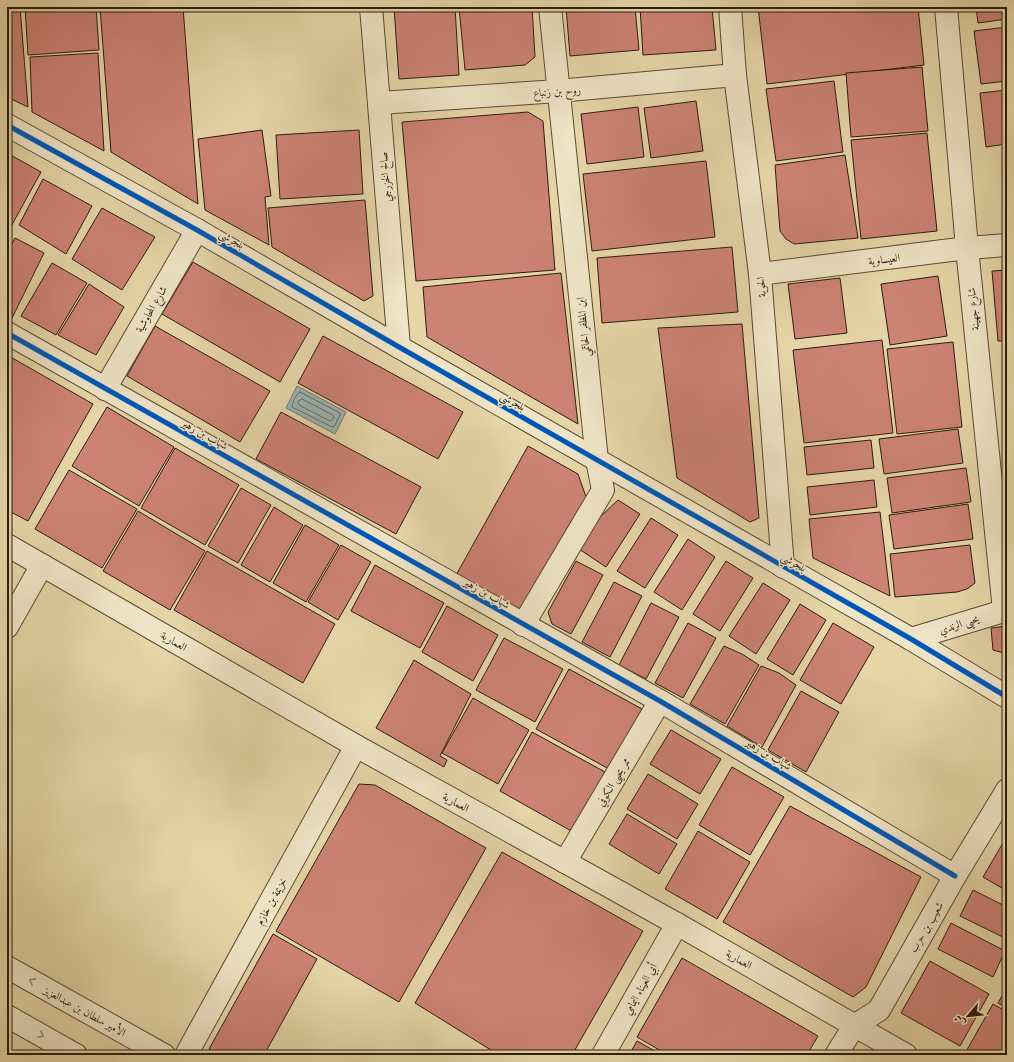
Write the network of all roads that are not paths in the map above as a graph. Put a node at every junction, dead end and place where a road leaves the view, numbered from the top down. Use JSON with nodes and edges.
{"nodes":[{"id":1,"x":371,"y":7,"type":"edge"},
{"id":2,"x":550,"y":7,"type":"edge"},
{"id":3,"x":730,"y":7,"type":"edge"},
{"id":4,"x":946,"y":7,"type":"edge"},
{"id":5,"x":735,"y":75,"type":"junction"},
{"id":6,"x":558,"y":91,"type":"junction"},
{"id":7,"x":379,"y":103,"type":"junction"},
{"id":8,"x":7,"y":125,"type":"edge"},
{"id":9,"x":197,"y":230,"type":"junction"},
{"id":10,"x":1007,"y":245,"type":"edge"},
{"id":11,"x":967,"y":248,"type":"junction"},
{"id":12,"x":760,"y":274,"type":"junction"},
{"id":13,"x":7,"y":333,"type":"edge"},
{"id":14,"x":399,"y":348,"type":"junction"},
{"id":15,"x":105,"y":389,"type":"junction"},
{"id":16,"x":597,"y":460,"type":"junction"},
{"id":17,"x":7,"y":545,"type":"edge"},
{"id":18,"x":42,"y":565,"type":"junction"},
{"id":19,"x":783,"y":567,"type":"junction"},
{"id":20,"x":1005,"y":610,"type":"edge"},
{"id":21,"x":522,"y":625,"type":"junction"},
{"id":22,"x":7,"y":627,"type":"edge"},
{"id":23,"x":911,"y":639,"type":"junction"},
{"id":24,"x":1007,"y":697,"type":"edge"},
{"id":25,"x":660,"y":702,"type":"junction"},
{"id":26,"x":356,"y":746,"type":"junction"},
{"id":27,"x":1007,"y":790,"type":"edge"},
{"id":28,"x":565,"y":862,"type":"junction"},
{"id":29,"x":955,"y":876,"type":"junction"},
{"id":30,"x":677,"y":924,"type":"junction"},
{"id":31,"x":7,"y":967,"type":"edge"},
{"id":32,"x":8,"y":1019,"type":"edge"},
{"id":33,"x":854,"y":1026,"type":"junction"},
{"id":34,"x":76,"y":1055,"type":"edge"},
{"id":35,"x":164,"y":1055,"type":"edge"},
{"id":36,"x":186,"y":1055,"type":"edge"},
{"id":37,"x":603,"y":1055,"type":"edge"},
{"id":38,"x":836,"y":1055,"type":"edge"},
{"id":39,"x":906,"y":1055,"type":"edge"}],
"edges":[{"from":1,"to":7,"type":"street","name":"صالح الخزرجي"},
{"from":2,"to":6,"type":"street","name":"ابن المظفر الحاتمي"},
{"from":3,"to":5,"type":"street","name":"الحوية"},
{"from":4,"to":11,"type":"street","name":"شارع جهينة"},
{"from":5,"to":6,"type":"street","name":"روح بن زنباع"},
{"from":5,"to":12,"type":"street","name":"الحوية"},
{"from":6,"to":7,"type":"street","name":"روح بن زنباع"},
{"from":6,"to":16,"type":"street","name":"ابن المظفر الحاتمي"},
{"from":7,"to":14,"type":"street","name":"صالح الخزرجي"},
{"from":8,"to":9,"type":"street","name":"بلجرشي"},
{"from":9,"to":14,"type":"street","name":"بلجرشي"},
{"from":9,"to":15,"type":"street","name":"شارع المحاوشية"},
{"from":10,"to":11,"type":"street","name":"العيساوية"},
{"from":11,"to":12,"type":"street","name":"العيساوية"},
{"from":11,"to":20,"type":"street","name":"شارع جهينة"},
{"from":12,"to":19,"type":"street","name":"الحوية"},
{"from":13,"to":15,"type":"street","name":"شهاب بن زهير"},
{"from":14,"to":16,"type":"street","name":"بلجرشي"},
{"from":15,"to":21,"type":"street","name":"شهاب بن زهير"},
{"from":16,"to":19,"type":"street","name":"بلجرشي"},
{"from":16,"to":21,"type":"street","name":"ابن المظفر الحاتمي"},
{"from":17,"to":18,"type":"street","name":"العمارية"},
{"from":18,"to":22,"type":"street"},
{"from":18,"to":26,"type":"street","name":"العمارية"},
{"from":19,"to":23,"type":"street","name":"بلجرشي"},
{"from":20,"to":23,"type":"street","name":"يحيى الرندي"},
{"from":21,"to":25,"type":"street","name":"شهاب بن زهير"},
{"from":23,"to":24,"type":"street","name":"بلجرشي"},
{"from":25,"to":28,"type":"street","name":"ممر يحيى الكوفي"},
{"from":25,"to":29,"type":"street","name":"شهاب بن زهير"},
{"from":26,"to":28,"type":"street","name":"العمارية"},
{"from":26,"to":36,"type":"street","name":"خزيمة بن خازم"},
{"from":27,"to":29,"type":"street","name":"شعيب بن حرب"},
{"from":28,"to":30,"type":"street","name":"العمارية"},
{"from":29,"to":33,"type":"street","name":"شعيب بن حرب"},
{"from":30,"to":33,"type":"street","name":"العمارية"},
{"from":30,"to":37,"type":"street","name":"أبي العيناء اليمامي"},
{"from":35,"to":31,"type":"street","name":"الأمير سلطان بن عبدالعزيز","one_way":true},
{"from":32,"to":34,"type":"street","one_way":true},
{"from":33,"to":38,"type":"street","name":"شعيب بن حرب"},
{"from":33,"to":39,"type":"street","name":"العمارية"}]}
